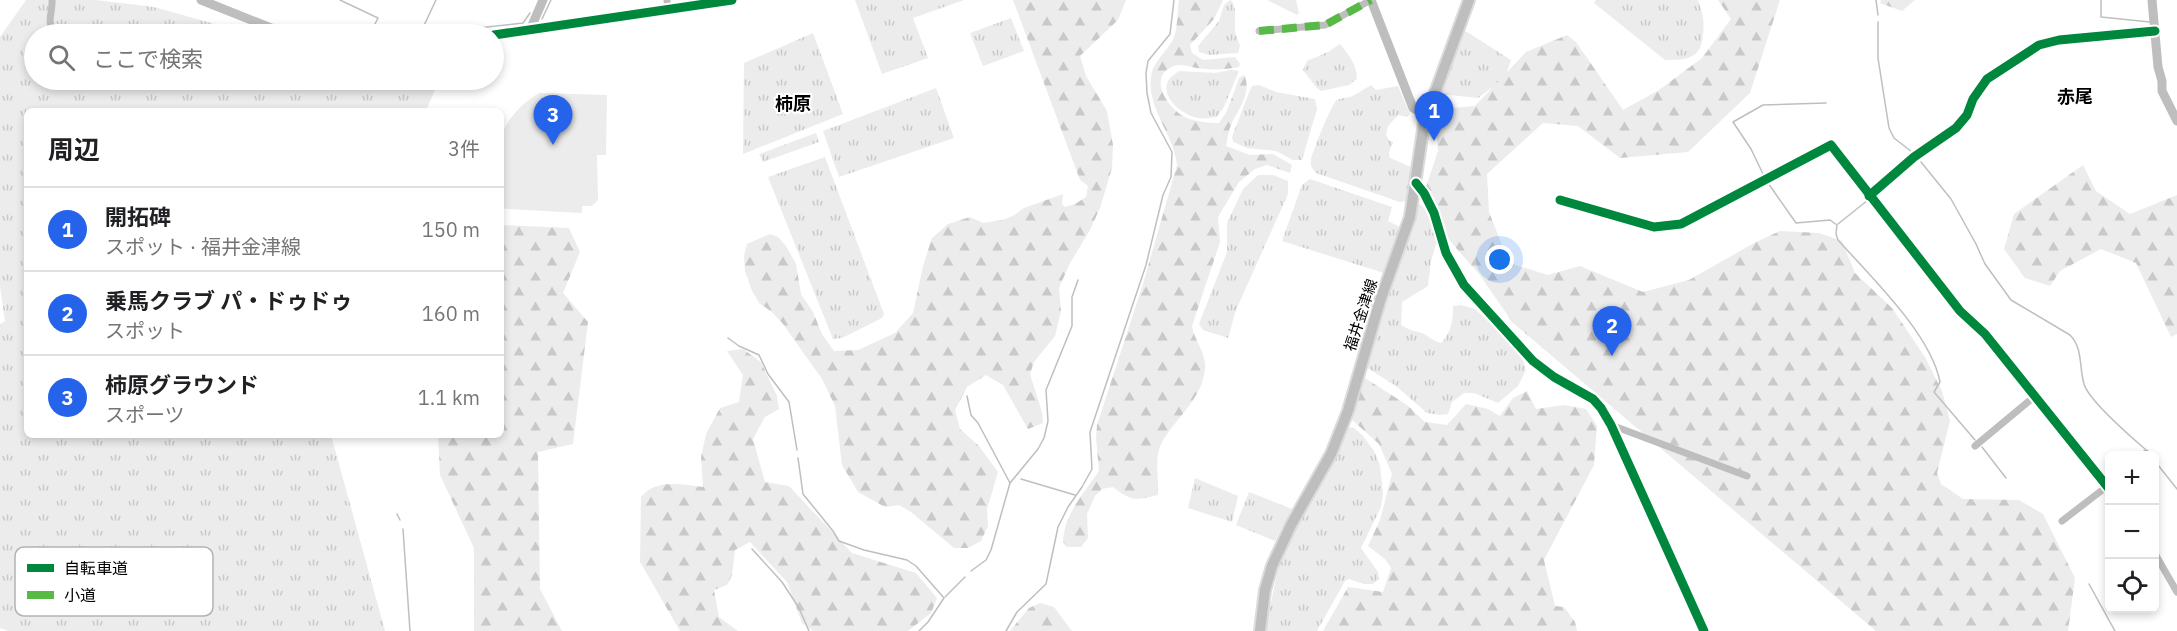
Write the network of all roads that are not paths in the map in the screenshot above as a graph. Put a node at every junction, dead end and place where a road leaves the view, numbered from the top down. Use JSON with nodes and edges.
{"nodes":[{"id":1,"x":201,"y":0,"type":"edge"},
{"id":2,"x":543,"y":0,"type":"edge"},
{"id":3,"x":732,"y":0,"type":"edge"},
{"id":4,"x":1371,"y":0,"type":"edge"},
{"id":5,"x":1469,"y":0,"type":"edge"},
{"id":6,"x":2152,"y":0,"type":"edge"},
{"id":7,"x":52,"y":2,"type":"edge"},
{"id":8,"x":667,"y":5,"type":"edge"},
{"id":9,"x":50,"y":24,"type":"edge"},
{"id":10,"x":261,"y":24,"type":"edge"},
{"id":11,"x":530,"y":30,"type":"junction"},
{"id":12,"x":1259,"y":31,"type":"dead end"},
{"id":13,"x":2155,"y":31,"type":"junction"},
{"id":14,"x":504,"y":34,"type":"edge"},
{"id":15,"x":1426,"y":116,"type":"junction"},
{"id":16,"x":2177,"y":121,"type":"edge"},
{"id":17,"x":1416,"y":183,"type":"junction"},
{"id":18,"x":1869,"y":196,"type":"junction"},
{"id":19,"x":1560,"y":201,"type":"dead end"},
{"id":20,"x":2035,"y":396,"type":"junction"},
{"id":21,"x":1611,"y":425,"type":"junction"},
{"id":22,"x":1975,"y":446,"type":"dead end"},
{"id":23,"x":1747,"y":476,"type":"dead end"},
{"id":24,"x":2105,"y":483,"type":"edge"},
{"id":25,"x":2105,"y":489,"type":"edge"},
{"id":26,"x":2062,"y":521,"type":"dead end"},
{"id":27,"x":2158,"y":559,"type":"edge"},
{"id":28,"x":2177,"y":592,"type":"edge"},
{"id":29,"x":1260,"y":631,"type":"edge"},
{"id":30,"x":1704,"y":631,"type":"edge"}],
"edges":[{"from":1,"to":10,"type":"street"},
{"from":2,"to":11,"type":"street"},
{"from":3,"to":8,"type":"street"},
{"from":4,"to":12,"type":"street"},
{"from":4,"to":15,"type":"street"},
{"from":5,"to":15,"type":"main road","name":"福井金津線"},
{"from":6,"to":13,"type":"street"},
{"from":7,"to":9,"type":"street"},
{"from":8,"to":11,"type":"street"},
{"from":11,"to":14,"type":"street"},
{"from":13,"to":16,"type":"street"},
{"from":13,"to":18,"type":"street"},
{"from":15,"to":17,"type":"main road","name":"福井金津線"},
{"from":17,"to":21,"type":"street"},
{"from":17,"to":29,"type":"main road","name":"福井金津線"},
{"from":18,"to":19,"type":"street"},
{"from":18,"to":20,"type":"street"},
{"from":20,"to":22,"type":"street"},
{"from":20,"to":24,"type":"street"},
{"from":21,"to":23,"type":"street"},
{"from":21,"to":30,"type":"street"},
{"from":25,"to":26,"type":"street"},
{"from":27,"to":28,"type":"street"}]}
